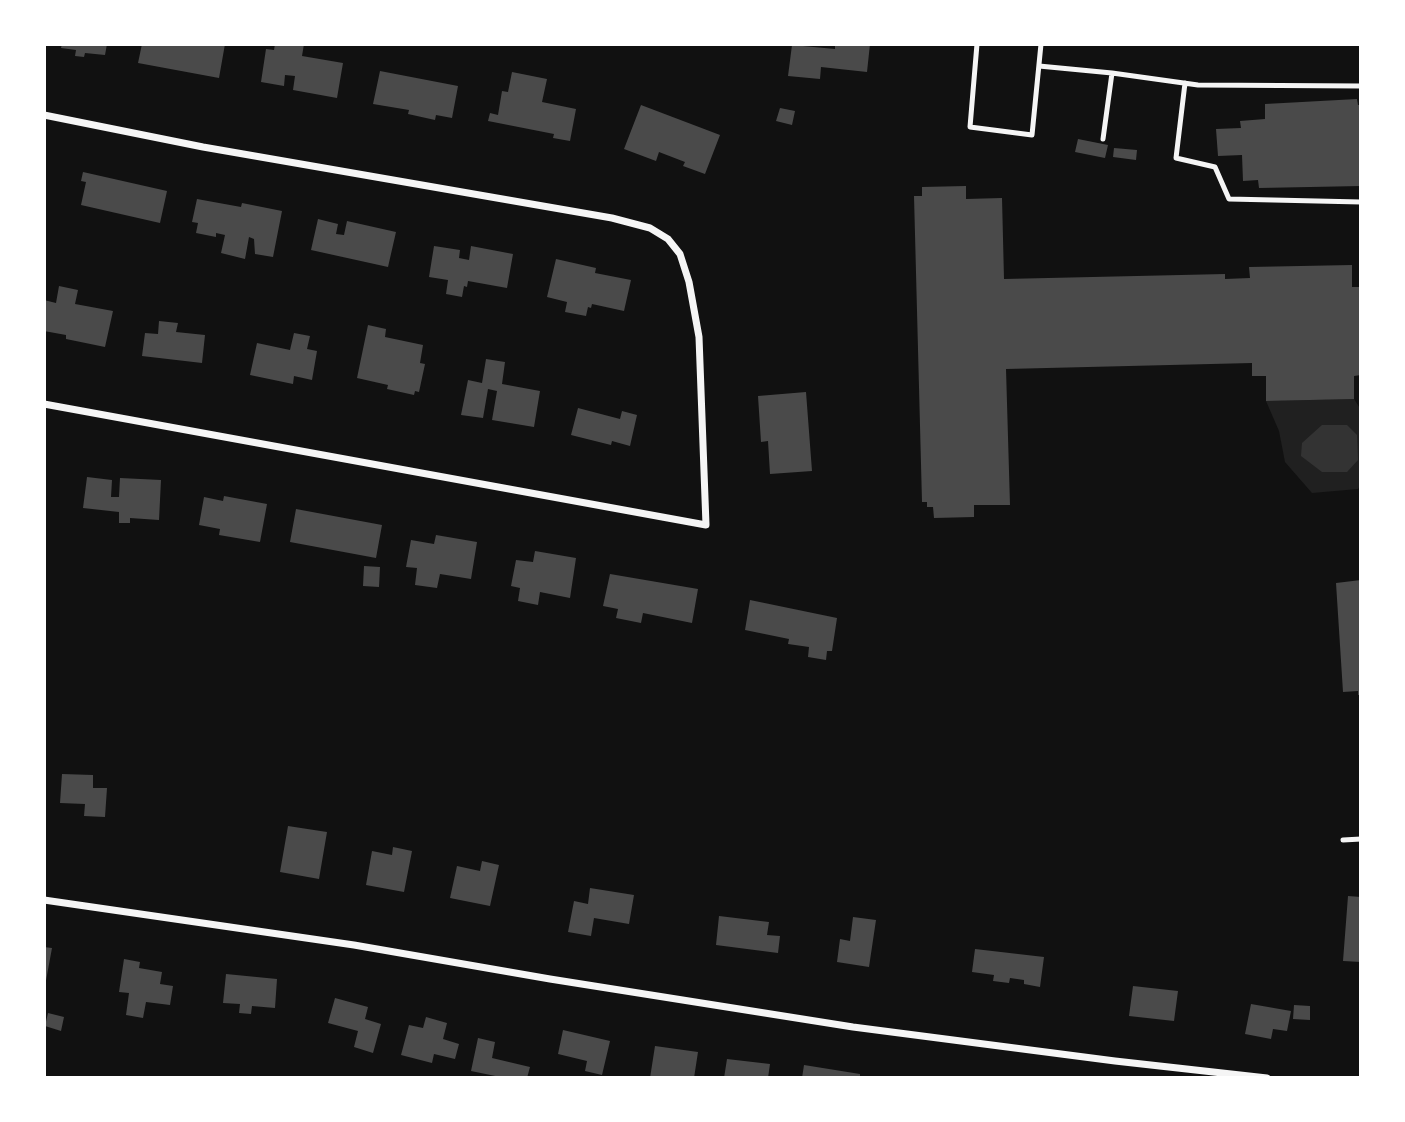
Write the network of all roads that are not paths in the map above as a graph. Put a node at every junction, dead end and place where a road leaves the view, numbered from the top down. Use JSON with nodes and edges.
{"nodes":[{"id":1,"x":977,"y":44,"type":"edge"},
{"id":2,"x":1041,"y":44,"type":"edge"},
{"id":3,"x":1038,"y":66,"type":"junction"},
{"id":4,"x":1112,"y":72,"type":"junction"},
{"id":5,"x":1185,"y":83,"type":"junction"},
{"id":6,"x":1361,"y":86,"type":"edge"},
{"id":7,"x":44,"y":116,"type":"edge"},
{"id":8,"x":1102,"y":139,"type":"dead end"},
{"id":9,"x":1361,"y":202,"type":"edge"},
{"id":10,"x":44,"y":404,"type":"edge"},
{"id":11,"x":1361,"y":839,"type":"edge"},
{"id":12,"x":1343,"y":840,"type":"dead end"},
{"id":13,"x":44,"y":900,"type":"edge"},
{"id":14,"x":1267,"y":1078,"type":"edge"}],
"edges":[{"from":1,"to":3,"type":"lane"},
{"from":2,"to":3,"type":"lane"},
{"from":3,"to":4,"type":"lane"},
{"from":4,"to":5,"type":"lane"},
{"from":4,"to":8,"type":"lane"},
{"from":5,"to":6,"type":"lane"},
{"from":5,"to":9,"type":"lane"},
{"from":7,"to":10,"type":"street"},
{"from":11,"to":12,"type":"lane"},
{"from":13,"to":14,"type":"street"}]}
